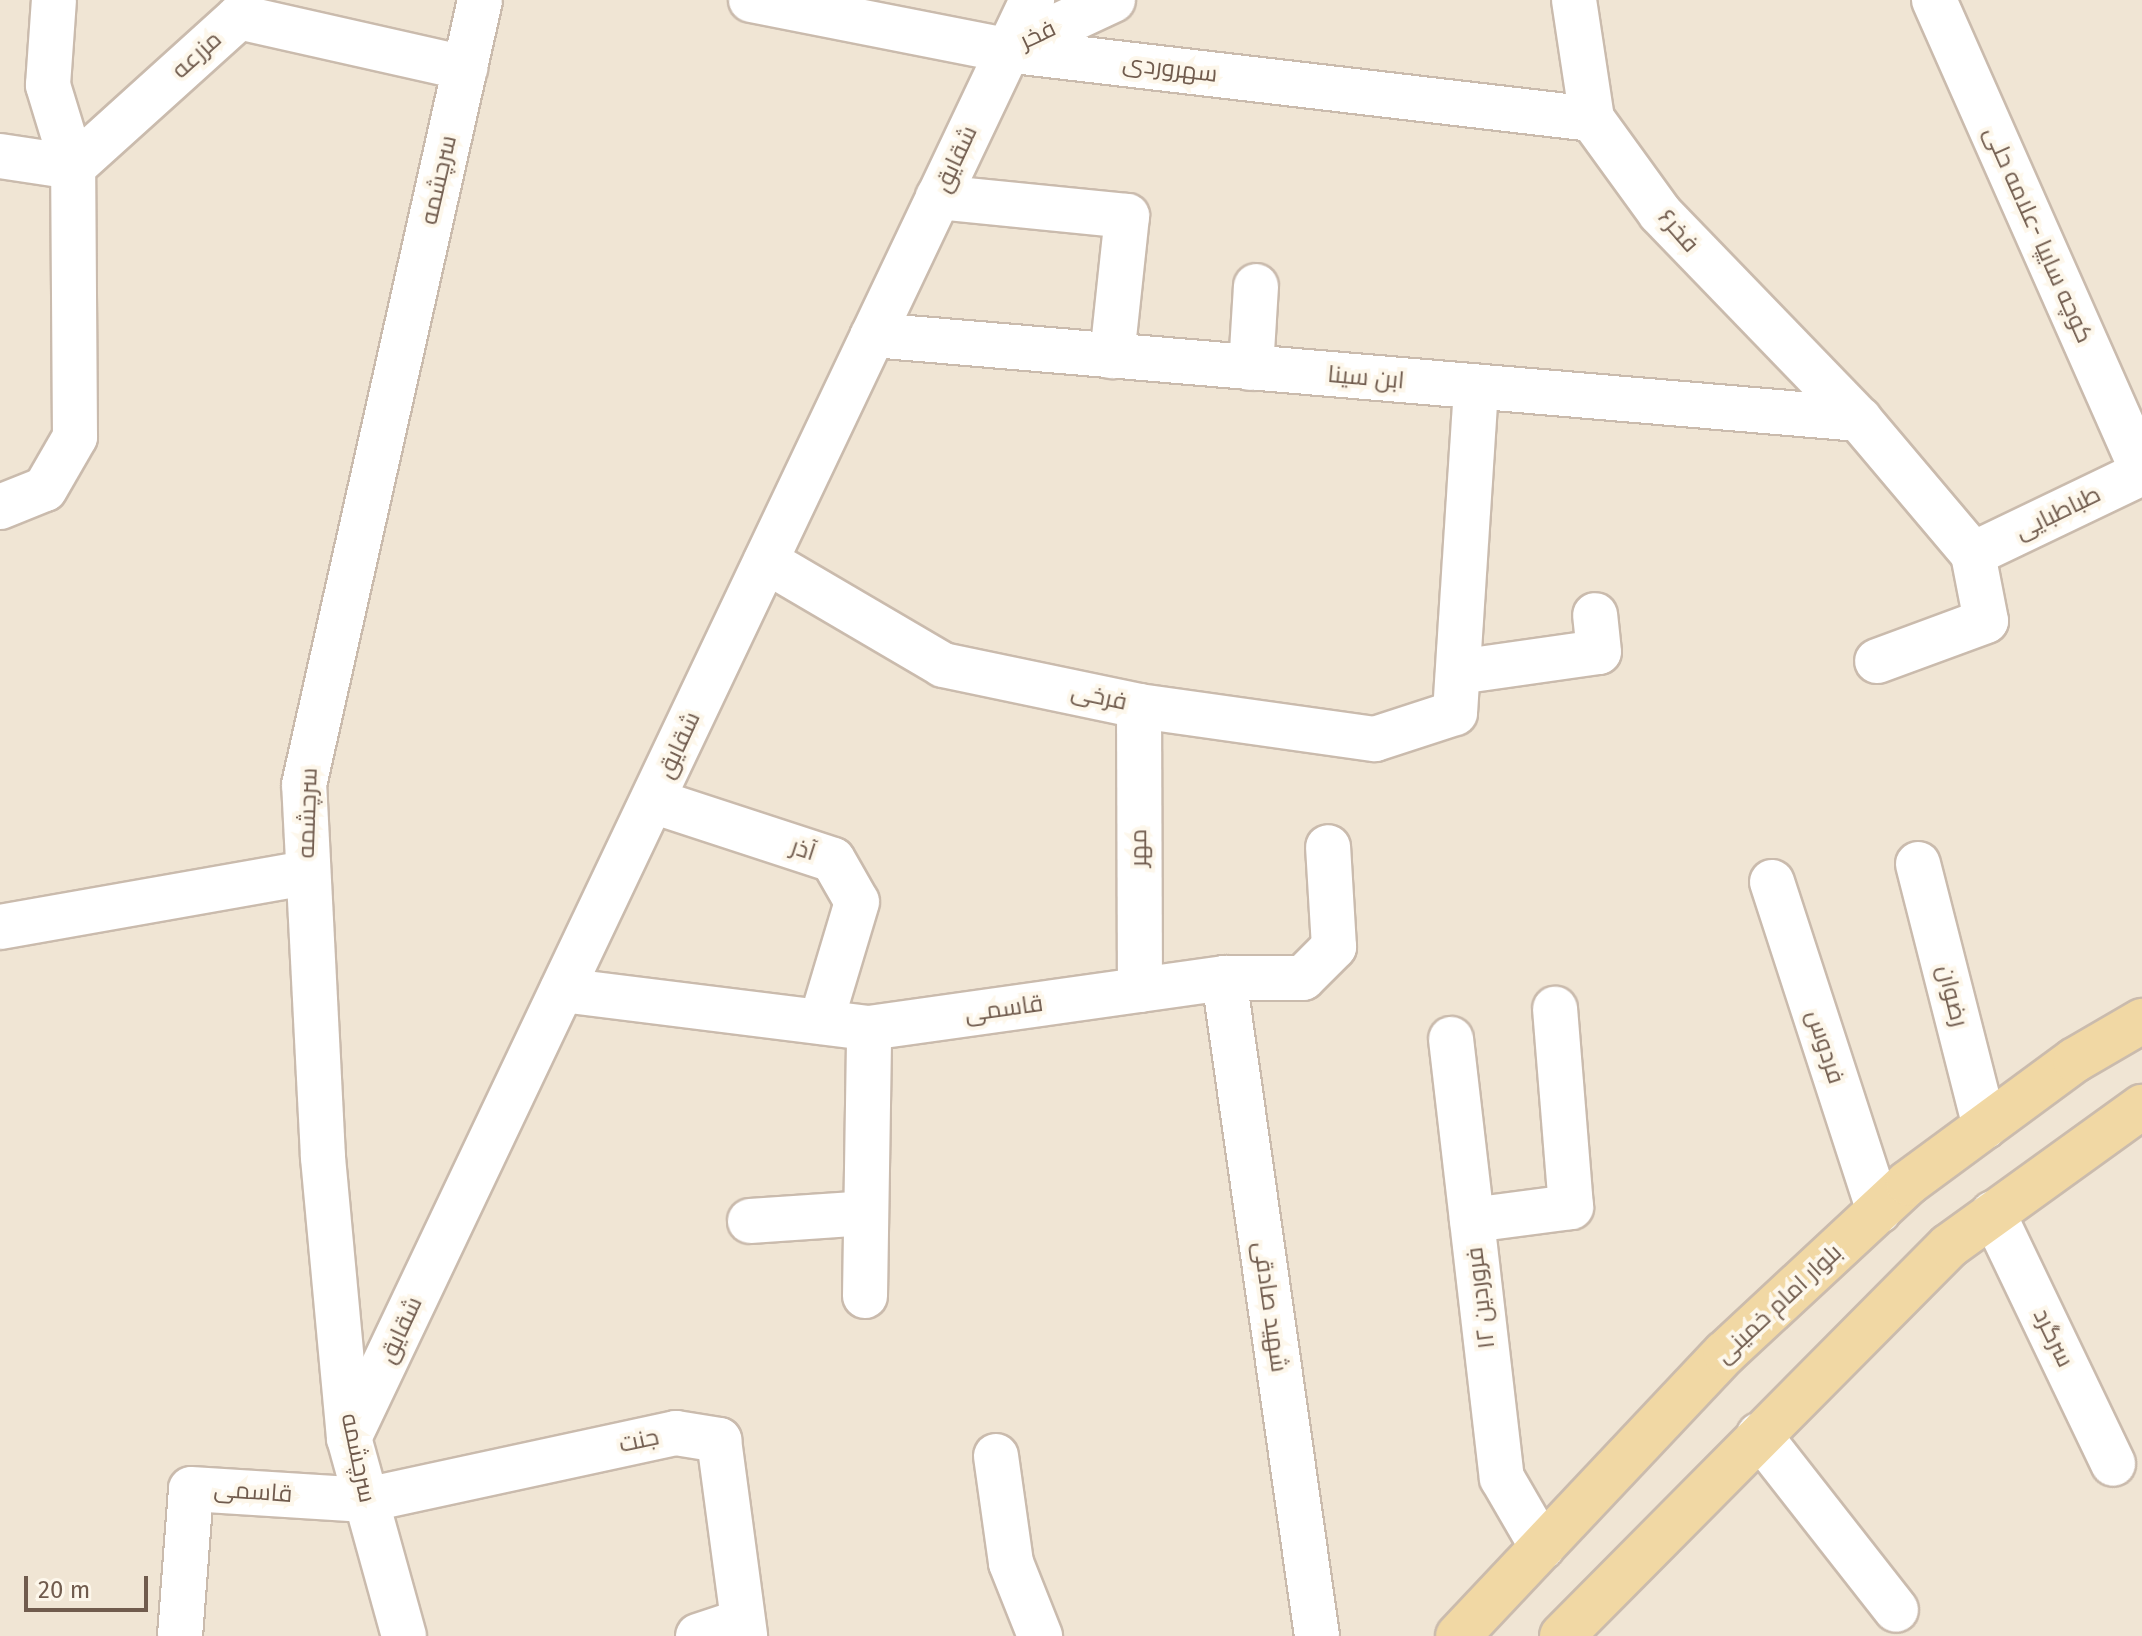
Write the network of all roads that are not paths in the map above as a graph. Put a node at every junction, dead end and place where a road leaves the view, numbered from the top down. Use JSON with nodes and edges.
{"nodes":[{"id":1,"x":54,"y":0,"type":"edge"},
{"id":2,"x":480,"y":0,"type":"edge"},
{"id":3,"x":751,"y":0,"type":"edge"},
{"id":4,"x":1032,"y":0,"type":"edge"},
{"id":5,"x":1113,"y":0,"type":"edge"},
{"id":6,"x":1574,"y":0,"type":"edge"},
{"id":7,"x":1934,"y":0,"type":"edge"},
{"id":8,"x":1006,"y":50,"type":"junction"},
{"id":9,"x":465,"y":68,"type":"junction"},
{"id":10,"x":1592,"y":119,"type":"junction"},
{"id":11,"x":0,"y":156,"type":"edge"},
{"id":12,"x":73,"y":167,"type":"junction"},
{"id":13,"x":938,"y":197,"type":"junction"},
{"id":14,"x":1256,"y":286,"type":"dead end"},
{"id":15,"x":873,"y":335,"type":"junction"},
{"id":16,"x":1112,"y":356,"type":"junction"},
{"id":17,"x":1251,"y":368,"type":"junction"},
{"id":18,"x":1476,"y":387,"type":"junction"},
{"id":19,"x":1859,"y":419,"type":"junction"},
{"id":20,"x":2142,"y":472,"type":"edge"},
{"id":21,"x":0,"y":507,"type":"edge"},
{"id":22,"x":1973,"y":554,"type":"junction"},
{"id":23,"x":766,"y":561,"type":"junction"},
{"id":24,"x":1595,"y":615,"type":"dead end"},
{"id":25,"x":1877,"y":661,"type":"dead end"},
{"id":26,"x":1457,"y":692,"type":"junction"},
{"id":27,"x":1139,"y":706,"type":"junction"},
{"id":28,"x":653,"y":801,"type":"junction"},
{"id":29,"x":1328,"y":847,"type":"dead end"},
{"id":30,"x":1918,"y":864,"type":"dead end"},
{"id":31,"x":306,"y":873,"type":"junction"},
{"id":32,"x":1772,"y":882,"type":"dead end"},
{"id":33,"x":0,"y":927,"type":"edge"},
{"id":34,"x":1224,"y":978,"type":"junction"},
{"id":35,"x":562,"y":990,"type":"junction"},
{"id":36,"x":1140,"y":990,"type":"junction"},
{"id":37,"x":1555,"y":1009,"type":"dead end"},
{"id":38,"x":2142,"y":1021,"type":"edge"},
{"id":39,"x":821,"y":1022,"type":"junction"},
{"id":40,"x":869,"y":1028,"type":"junction"},
{"id":41,"x":1451,"y":1039,"type":"dead end"},
{"id":42,"x":2142,"y":1107,"type":"edge"},
{"id":43,"x":1985,"y":1127,"type":"junction"},
{"id":44,"x":1879,"y":1211,"type":"junction"},
{"id":45,"x":866,"y":1213,"type":"junction"},
{"id":46,"x":1993,"y":1213,"type":"junction"},
{"id":47,"x":1472,"y":1220,"type":"junction"},
{"id":48,"x":750,"y":1221,"type":"dead end"},
{"id":49,"x":865,"y":1296,"type":"dead end"},
{"id":50,"x":1759,"y":1435,"type":"junction"},
{"id":51,"x":349,"y":1438,"type":"junction"},
{"id":52,"x":996,"y":1456,"type":"dead end"},
{"id":53,"x":2113,"y":1464,"type":"dead end"},
{"id":54,"x":366,"y":1500,"type":"junction"},
{"id":55,"x":1542,"y":1547,"type":"junction"},
{"id":56,"x":1896,"y":1610,"type":"dead end"},
{"id":57,"x":744,"y":1628,"type":"edge"},
{"id":58,"x":180,"y":1636,"type":"edge"},
{"id":59,"x":404,"y":1636,"type":"edge"},
{"id":60,"x":698,"y":1636,"type":"edge"},
{"id":61,"x":1040,"y":1636,"type":"edge"},
{"id":62,"x":1317,"y":1636,"type":"edge"},
{"id":63,"x":1458,"y":1636,"type":"edge"},
{"id":64,"x":1562,"y":1636,"type":"edge"}],
"edges":[{"from":1,"to":12,"type":"street"},
{"from":2,"to":9,"type":"street","name":"سرچشمه"},
{"from":3,"to":8,"type":"street","name":"سهروردی"},
{"from":4,"to":8,"type":"street","name":"شقایق"},
{"from":5,"to":8,"type":"street","name":"فخر"},
{"from":6,"to":10,"type":"street","name":"فخر۶"},
{"from":7,"to":20,"type":"street","name":"کوچه سایپا -علامه حلی"},
{"from":8,"to":10,"type":"street","name":"سهروردی"},
{"from":8,"to":13,"type":"street","name":"شقایق"},
{"from":9,"to":12,"type":"street","name":"مزرعه"},
{"from":9,"to":31,"type":"street","name":"سرچشمه"},
{"from":10,"to":19,"type":"street","name":"فخر۶"},
{"from":11,"to":12,"type":"street"},
{"from":12,"to":21,"type":"street"},
{"from":13,"to":15,"type":"street","name":"شقایق"},
{"from":13,"to":16,"type":"street"},
{"from":14,"to":17,"type":"street"},
{"from":15,"to":16,"type":"street","name":"ابن سینا"},
{"from":15,"to":23,"type":"street","name":"شقایق"},
{"from":16,"to":17,"type":"street","name":"ابن سینا"},
{"from":17,"to":18,"type":"street","name":"ابن سینا"},
{"from":18,"to":19,"type":"street","name":"ابن سینا"},
{"from":18,"to":26,"type":"street"},
{"from":19,"to":22,"type":"street","name":"فخر۶"},
{"from":20,"to":22,"type":"street","name":"طباطبایی"},
{"from":22,"to":25,"type":"street"},
{"from":23,"to":27,"type":"street","name":"فرخی"},
{"from":23,"to":28,"type":"street","name":"شقایق"},
{"from":24,"to":26,"type":"street","name":"فرخی"},
{"from":26,"to":27,"type":"street","name":"فرخی"},
{"from":27,"to":36,"type":"street","name":"مهر"},
{"from":28,"to":35,"type":"street","name":"شقایق"},
{"from":28,"to":39,"type":"street","name":"آذر"},
{"from":29,"to":34,"type":"street","name":"قاسمی"},
{"from":30,"to":43,"type":"street","name":"رضوان"},
{"from":31,"to":33,"type":"street"},
{"from":31,"to":51,"type":"street","name":"سرچشمه"},
{"from":32,"to":44,"type":"street","name":"فردوس"},
{"from":34,"to":36,"type":"street","name":"قاسمی"},
{"from":34,"to":62,"type":"street","name":"شهید صادقی"},
{"from":35,"to":39,"type":"street","name":"قاسمی"},
{"from":35,"to":51,"type":"street","name":"شقایق"},
{"from":36,"to":40,"type":"street","name":"قاسمی"},
{"from":37,"to":47,"type":"street"},
{"from":38,"to":43,"type":"main road","name":"بلوار امام خمینی"},
{"from":39,"to":40,"type":"street","name":"قاسمی"},
{"from":40,"to":45,"type":"street"},
{"from":41,"to":47,"type":"street","name":"۱۲ فروردین"},
{"from":42,"to":46,"type":"main road"},
{"from":43,"to":44,"type":"main road","name":"بلوار امام خمینی"},
{"from":44,"to":55,"type":"main road","name":"بلوار امام خمینی"},
{"from":45,"to":48,"type":"street"},
{"from":45,"to":49,"type":"street"},
{"from":46,"to":50,"type":"main road"},
{"from":46,"to":53,"type":"street","name":"سرگرد"},
{"from":47,"to":55,"type":"street","name":"۱۲ فروردین"},
{"from":50,"to":56,"type":"street"},
{"from":50,"to":64,"type":"main road"},
{"from":51,"to":54,"type":"street","name":"سرچشمه"},
{"from":52,"to":61,"type":"street"},
{"from":54,"to":57,"type":"street","name":"جنت"},
{"from":54,"to":58,"type":"street","name":"قاسمی"},
{"from":54,"to":59,"type":"street","name":"سرچشمه"},
{"from":55,"to":63,"type":"main road","name":"بلوار امام خمینی"},
{"from":57,"to":60,"type":"street"}]}
